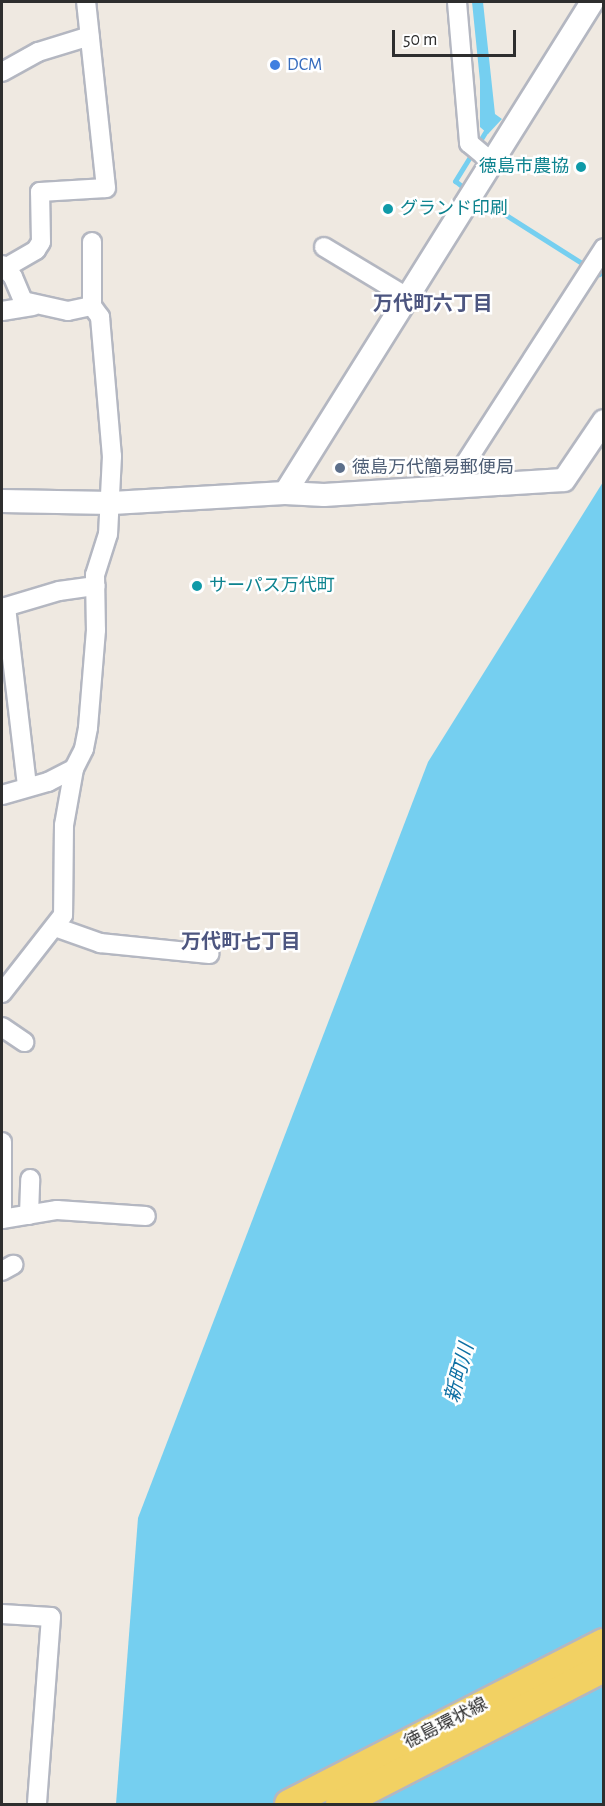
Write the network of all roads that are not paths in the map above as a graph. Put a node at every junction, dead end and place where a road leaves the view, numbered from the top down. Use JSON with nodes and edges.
{"nodes":[{"id":1,"x":86,"y":2,"type":"edge"},
{"id":2,"x":457,"y":2,"type":"edge"},
{"id":3,"x":595,"y":8,"type":"edge"},
{"id":4,"x":90,"y":36,"type":"junction"},
{"id":5,"x":2,"y":72,"type":"edge"},
{"id":6,"x":488,"y":159,"type":"junction"},
{"id":7,"x":92,"y":242,"type":"dead end"},
{"id":8,"x":324,"y":247,"type":"dead end"},
{"id":9,"x":594,"y":262,"type":"edge"},
{"id":10,"x":3,"y":267,"type":"edge"},
{"id":11,"x":407,"y":297,"type":"junction"},
{"id":12,"x":33,"y":306,"type":"junction"},
{"id":13,"x":92,"y":306,"type":"junction"},
{"id":14,"x":2,"y":312,"type":"edge"},
{"id":15,"x":603,"y":421,"type":"edge"},
{"id":16,"x":450,"y":487,"type":"junction"},
{"id":17,"x":285,"y":493,"type":"junction"},
{"id":18,"x":2,"y":501,"type":"edge"},
{"id":19,"x":112,"y":503,"type":"junction"},
{"id":20,"x":96,"y":586,"type":"junction"},
{"id":21,"x":4,"y":608,"type":"edge"},
{"id":22,"x":74,"y":769,"type":"junction"},
{"id":23,"x":27,"y":787,"type":"junction"},
{"id":24,"x":2,"y":795,"type":"edge"},
{"id":25,"x":55,"y":927,"type":"junction"},
{"id":26,"x":209,"y":954,"type":"dead end"},
{"id":27,"x":2,"y":993,"type":"edge"},
{"id":28,"x":2,"y":1027,"type":"edge"},
{"id":29,"x":24,"y":1042,"type":"dead end"},
{"id":30,"x":2,"y":1142,"type":"edge"},
{"id":31,"x":30,"y":1179,"type":"dead end"},
{"id":32,"x":29,"y":1215,"type":"junction"},
{"id":33,"x":146,"y":1216,"type":"dead end"},
{"id":34,"x":2,"y":1219,"type":"edge"},
{"id":35,"x":2,"y":1614,"type":"edge"},
{"id":36,"x":603,"y":1643,"type":"edge"},
{"id":37,"x":603,"y":1668,"type":"edge"},
{"id":38,"x":37,"y":1804,"type":"edge"},
{"id":39,"x":289,"y":1804,"type":"edge"},
{"id":40,"x":339,"y":1804,"type":"edge"}],
"edges":[{"from":1,"to":4,"type":"street"},
{"from":2,"to":6,"type":"street"},
{"from":3,"to":6,"type":"street"},
{"from":4,"to":5,"type":"street"},
{"from":4,"to":10,"type":"street"},
{"from":6,"to":11,"type":"street"},
{"from":7,"to":13,"type":"street"},
{"from":8,"to":11,"type":"street"},
{"from":9,"to":16,"type":"street"},
{"from":10,"to":12,"type":"street"},
{"from":11,"to":17,"type":"street"},
{"from":12,"to":13,"type":"street"},
{"from":12,"to":14,"type":"street"},
{"from":13,"to":19,"type":"street"},
{"from":15,"to":16,"type":"street"},
{"from":16,"to":17,"type":"street"},
{"from":17,"to":19,"type":"street"},
{"from":18,"to":19,"type":"street"},
{"from":19,"to":20,"type":"street"},
{"from":20,"to":21,"type":"street"},
{"from":20,"to":22,"type":"street"},
{"from":21,"to":23,"type":"street"},
{"from":22,"to":23,"type":"street"},
{"from":22,"to":25,"type":"street"},
{"from":23,"to":24,"type":"street"},
{"from":25,"to":26,"type":"street"},
{"from":25,"to":27,"type":"street"},
{"from":28,"to":29,"type":"street"},
{"from":30,"to":34,"type":"street"},
{"from":31,"to":32,"type":"street"},
{"from":32,"to":33,"type":"street"},
{"from":32,"to":34,"type":"street"},
{"from":35,"to":38,"type":"street"},
{"from":36,"to":39,"type":"main road","name":"徳島環状線"},
{"from":37,"to":40,"type":"main road","name":"徳島環状線"}]}
